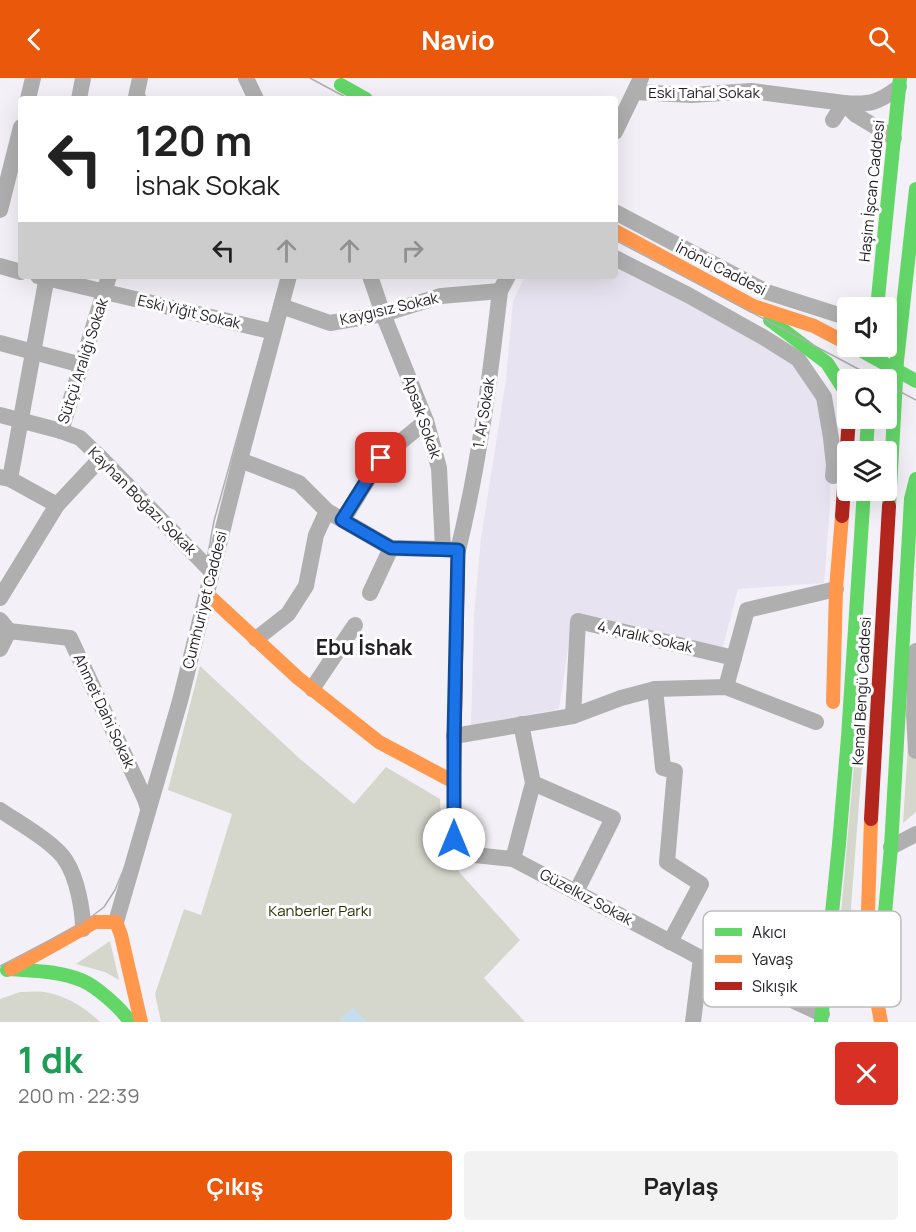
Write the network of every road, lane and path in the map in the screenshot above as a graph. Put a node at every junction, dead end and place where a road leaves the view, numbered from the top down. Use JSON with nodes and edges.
{"nodes":[{"id":1,"x":33,"y":78,"type":"edge"},
{"id":2,"x":83,"y":78,"type":"edge"},
{"id":3,"x":140,"y":78,"type":"edge"},
{"id":4,"x":246,"y":78,"type":"edge"},
{"id":5,"x":900,"y":83,"type":"edge"},
{"id":6,"x":336,"y":85,"type":"edge"},
{"id":7,"x":638,"y":85,"type":"edge"},
{"id":8,"x":29,"y":96,"type":"edge"},
{"id":9,"x":80,"y":96,"type":"edge"},
{"id":10,"x":136,"y":96,"type":"edge"},
{"id":11,"x":255,"y":96,"type":"edge"},
{"id":12,"x":360,"y":96,"type":"edge"},
{"id":13,"x":844,"y":103,"type":"junction"},
{"id":14,"x":833,"y":120,"type":"dead end"},
{"id":15,"x":618,"y":126,"type":"edge"},
{"id":16,"x":894,"y":138,"type":"junction"},
{"id":17,"x":18,"y":139,"type":"edge"},
{"id":18,"x":916,"y":189,"type":"edge"},
{"id":19,"x":0,"y":210,"type":"edge"},
{"id":20,"x":618,"y":214,"type":"edge"},
{"id":21,"x":618,"y":233,"type":"edge"},
{"id":22,"x":618,"y":260,"type":"edge"},
{"id":23,"x":0,"y":266,"type":"edge"},
{"id":24,"x":18,"y":271,"type":"edge"},
{"id":25,"x":44,"y":279,"type":"edge"},
{"id":26,"x":62,"y":279,"type":"edge"},
{"id":27,"x":288,"y":279,"type":"edge"},
{"id":28,"x":371,"y":279,"type":"edge"},
{"id":29,"x":506,"y":279,"type":"edge"},
{"id":30,"x":107,"y":284,"type":"edge"},
{"id":31,"x":500,"y":291,"type":"junction"},
{"id":32,"x":878,"y":297,"type":"edge"},
{"id":33,"x":281,"y":306,"type":"junction"},
{"id":34,"x":753,"y":306,"type":"junction"},
{"id":35,"x":383,"y":314,"type":"junction"},
{"id":36,"x":837,"y":315,"type":"edge"},
{"id":37,"x":274,"y":332,"type":"junction"},
{"id":38,"x":837,"y":338,"type":"edge"},
{"id":39,"x":0,"y":344,"type":"edge"},
{"id":40,"x":33,"y":352,"type":"junction"},
{"id":41,"x":873,"y":357,"type":"edge"},
{"id":42,"x":873,"y":357,"type":"edge"},
{"id":43,"x":82,"y":365,"type":"junction"},
{"id":44,"x":872,"y":369,"type":"dead end"},
{"id":45,"x":837,"y":379,"type":"edge"},
{"id":46,"x":916,"y":381,"type":"edge"},
{"id":47,"x":0,"y":415,"type":"edge"},
{"id":48,"x":426,"y":421,"type":"junction"},
{"id":49,"x":21,"y":422,"type":"junction"},
{"id":50,"x":848,"y":429,"type":"edge"},
{"id":51,"x":61,"y":431,"type":"junction"},
{"id":52,"x":101,"y":458,"type":"junction"},
{"id":53,"x":240,"y":460,"type":"junction"},
{"id":54,"x":5,"y":478,"type":"edge"},
{"id":55,"x":916,"y":479,"type":"edge"},
{"id":56,"x":863,"y":501,"type":"edge"},
{"id":57,"x":57,"y":505,"type":"junction"},
{"id":58,"x":327,"y":512,"type":"junction"},
{"id":59,"x":342,"y":520,"type":"junction"},
{"id":60,"x":391,"y":548,"type":"junction"},
{"id":61,"x":450,"y":550,"type":"junction"},
{"id":62,"x":212,"y":572,"type":"junction"},
{"id":63,"x":832,"y":590,"type":"junction"},
{"id":64,"x":370,"y":592,"type":"dead end"},
{"id":65,"x":207,"y":594,"type":"junction"},
{"id":66,"x":0,"y":598,"type":"edge"},
{"id":67,"x":355,"y":625,"type":"dead end"},
{"id":68,"x":5,"y":626,"type":"edge"},
{"id":69,"x":256,"y":639,"type":"junction"},
{"id":70,"x":0,"y":649,"type":"edge"},
{"id":71,"x":916,"y":651,"type":"edge"},
{"id":72,"x":734,"y":658,"type":"junction"},
{"id":73,"x":726,"y":687,"type":"junction"},
{"id":74,"x":312,"y":689,"type":"junction"},
{"id":75,"x":655,"y":689,"type":"junction"},
{"id":76,"x":833,"y":712,"type":"dead end"},
{"id":77,"x":573,"y":716,"type":"junction"},
{"id":78,"x":816,"y":722,"type":"dead end"},
{"id":79,"x":521,"y":724,"type":"junction"},
{"id":80,"x":454,"y":736,"type":"junction"},
{"id":81,"x":835,"y":740,"type":"dead end"},
{"id":82,"x":916,"y":751,"type":"edge"},
{"id":83,"x":454,"y":782,"type":"junction"},
{"id":84,"x":533,"y":783,"type":"junction"},
{"id":85,"x":148,"y":808,"type":"junction"},
{"id":86,"x":0,"y":810,"type":"edge"},
{"id":87,"x":916,"y":834,"type":"edge"},
{"id":88,"x":839,"y":844,"type":"junction"},
{"id":89,"x":891,"y":847,"type":"junction"},
{"id":90,"x":465,"y":854,"type":"joint"},
{"id":91,"x":513,"y":859,"type":"junction"},
{"id":92,"x":576,"y":892,"type":"junction"},
{"id":93,"x":832,"y":911,"type":"edge"},
{"id":94,"x":868,"y":911,"type":"edge"},
{"id":95,"x":885,"y":911,"type":"edge"},
{"id":96,"x":116,"y":922,"type":"junction"},
{"id":97,"x":83,"y":929,"type":"junction"},
{"id":98,"x":670,"y":942,"type":"junction"},
{"id":99,"x":701,"y":958,"type":"joint"},
{"id":100,"x":6,"y":971,"type":"edge"},
{"id":101,"x":800,"y":1007,"type":"edge"},
{"id":102,"x":878,"y":1007,"type":"edge"},
{"id":103,"x":822,"y":1018,"type":"edge"},
{"id":104,"x":130,"y":1022,"type":"edge"},
{"id":105,"x":141,"y":1022,"type":"edge"},
{"id":106,"x":693,"y":1022,"type":"edge"},
{"id":107,"x":881,"y":1022,"type":"edge"}],
"edges":[{"from":1,"to":8,"type":"street"},
{"from":2,"to":9,"type":"street"},
{"from":3,"to":10,"type":"street"},
{"from":4,"to":11,"type":"street"},
{"from":5,"to":13,"type":"street","name":"Eski Tahal Sokak"},
{"from":5,"to":16,"type":"main road","name":"Haşim İşcan Caddesi"},
{"from":6,"to":12,"type":"main road"},
{"from":7,"to":13,"type":"street","name":"Eski Tahal Sokak"},
{"from":7,"to":15,"type":"street"},
{"from":13,"to":14,"type":"street"},
{"from":13,"to":16,"type":"street"},
{"from":16,"to":32,"type":"main road","name":"Haşim İşcan Caddesi"},
{"from":17,"to":19,"type":"street"},
{"from":18,"to":94,"type":"main road","name":"Kemal Bengü Caddesi"},
{"from":20,"to":36,"type":"street"},
{"from":21,"to":34,"type":"main road","name":"İnönü Caddesi"},
{"from":22,"to":63,"type":"street"},
{"from":23,"to":24,"type":"street"},
{"from":25,"to":40,"type":"street"},
{"from":26,"to":30,"type":"street","name":"Eski Yiğit Sokak"},
{"from":27,"to":33,"type":"street","name":"Cumhuriyet Caddesi"},
{"from":28,"to":35,"type":"street","name":"Apsak Sokak"},
{"from":29,"to":31,"type":"street","name":"1. Ar Sokak"},
{"from":30,"to":37,"type":"street","name":"Eski Yiğit Sokak"},
{"from":30,"to":43,"type":"street","name":"Sütçü Aralığı Sokak"},
{"from":31,"to":35,"type":"street","name":"Kaygısız Sokak"},
{"from":31,"to":61,"type":"street","name":"1. Ar Sokak"},
{"from":33,"to":35,"type":"street","name":"Kaygısız Sokak"},
{"from":33,"to":37,"type":"street","name":"Cumhuriyet Caddesi"},
{"from":34,"to":38,"type":"main road","name":"İnönü Caddesi"},
{"from":34,"to":45,"type":"main road"},
{"from":35,"to":48,"type":"street","name":"Apsak Sokak"},
{"from":37,"to":53,"type":"street","name":"Cumhuriyet Caddesi"},
{"from":39,"to":40,"type":"street"},
{"from":40,"to":43,"type":"street"},
{"from":40,"to":49,"type":"street"},
{"from":41,"to":46,"type":"main road","name":"İnönü Caddesi"},
{"from":42,"to":44,"type":"main road"},
{"from":43,"to":51,"type":"street","name":"Sütçü Aralığı Sokak"},
{"from":47,"to":49,"type":"street","name":"Kayhan Boğazı Sokak"},
{"from":48,"to":59,"type":"street"},
{"from":48,"to":61,"type":"street","name":"Apsak Sokak"},
{"from":49,"to":51,"type":"street","name":"Kayhan Boğazı Sokak"},
{"from":49,"to":54,"type":"street"},
{"from":50,"to":63,"type":"main road"},
{"from":51,"to":52,"type":"street","name":"Kayhan Boğazı Sokak"},
{"from":52,"to":57,"type":"street"},
{"from":52,"to":62,"type":"street","name":"Kayhan Boğazı Sokak"},
{"from":53,"to":58,"type":"street"},
{"from":53,"to":62,"type":"street","name":"Cumhuriyet Caddesi"},
{"from":54,"to":57,"type":"street"},
{"from":55,"to":89,"type":"main road"},
{"from":56,"to":88,"type":"main road","name":"Kemal Bengü Caddesi"},
{"from":57,"to":66,"type":"street"},
{"from":58,"to":59,"type":"street"},
{"from":58,"to":69,"type":"street"},
{"from":59,"to":60,"type":"street"},
{"from":60,"to":61,"type":"street"},
{"from":60,"to":64,"type":"street"},
{"from":61,"to":80,"type":"main road"},
{"from":62,"to":65,"type":"street","name":"Cumhuriyet Caddesi"},
{"from":63,"to":72,"type":"street"},
{"from":63,"to":76,"type":"main road"},
{"from":65,"to":69,"type":"main road"},
{"from":65,"to":85,"type":"street","name":"Cumhuriyet Caddesi"},
{"from":67,"to":74,"type":"street"},
{"from":68,"to":70,"type":"street"},
{"from":68,"to":85,"type":"street","name":"Ahmet Dahi Sokak"},
{"from":69,"to":74,"type":"main road"},
{"from":71,"to":82,"type":"street"},
{"from":72,"to":73,"type":"street"},
{"from":72,"to":77,"type":"street","name":"4. Aralık Sokak"},
{"from":73,"to":75,"type":"street"},
{"from":73,"to":78,"type":"street"},
{"from":74,"to":83,"type":"main road"},
{"from":75,"to":77,"type":"street"},
{"from":75,"to":98,"type":"street"},
{"from":77,"to":79,"type":"street"},
{"from":79,"to":80,"type":"street"},
{"from":79,"to":84,"type":"street"},
{"from":80,"to":83,"type":"main road"},
{"from":81,"to":88,"type":"main road"},
{"from":83,"to":90,"type":"main road"},
{"from":84,"to":91,"type":"street"},
{"from":84,"to":92,"type":"street"},
{"from":85,"to":96,"type":"street","name":"Cumhuriyet Caddesi"},
{"from":86,"to":97,"type":"street"},
{"from":87,"to":89,"type":"street"},
{"from":88,"to":93,"type":"main road","name":"Kemal Bengü Caddesi"},
{"from":89,"to":95,"type":"main road"},
{"from":90,"to":91,"type":"street","name":"Güzelkız Sokak"},
{"from":91,"to":92,"type":"street","name":"Güzelkız Sokak"},
{"from":92,"to":98,"type":"street","name":"Güzelkız Sokak"},
{"from":96,"to":97,"type":"main road"},
{"from":96,"to":105,"type":"main road"},
{"from":97,"to":100,"type":"main road"},
{"from":98,"to":99,"type":"street","name":"Güzelkız Sokak"},
{"from":99,"to":106,"type":"street"},
{"from":100,"to":104,"type":"main road"},
{"from":101,"to":103,"type":"street","name":"Güzelkız Sokak"},
{"from":102,"to":107,"type":"main road","name":"Kemal Bengü Caddesi"}]}
